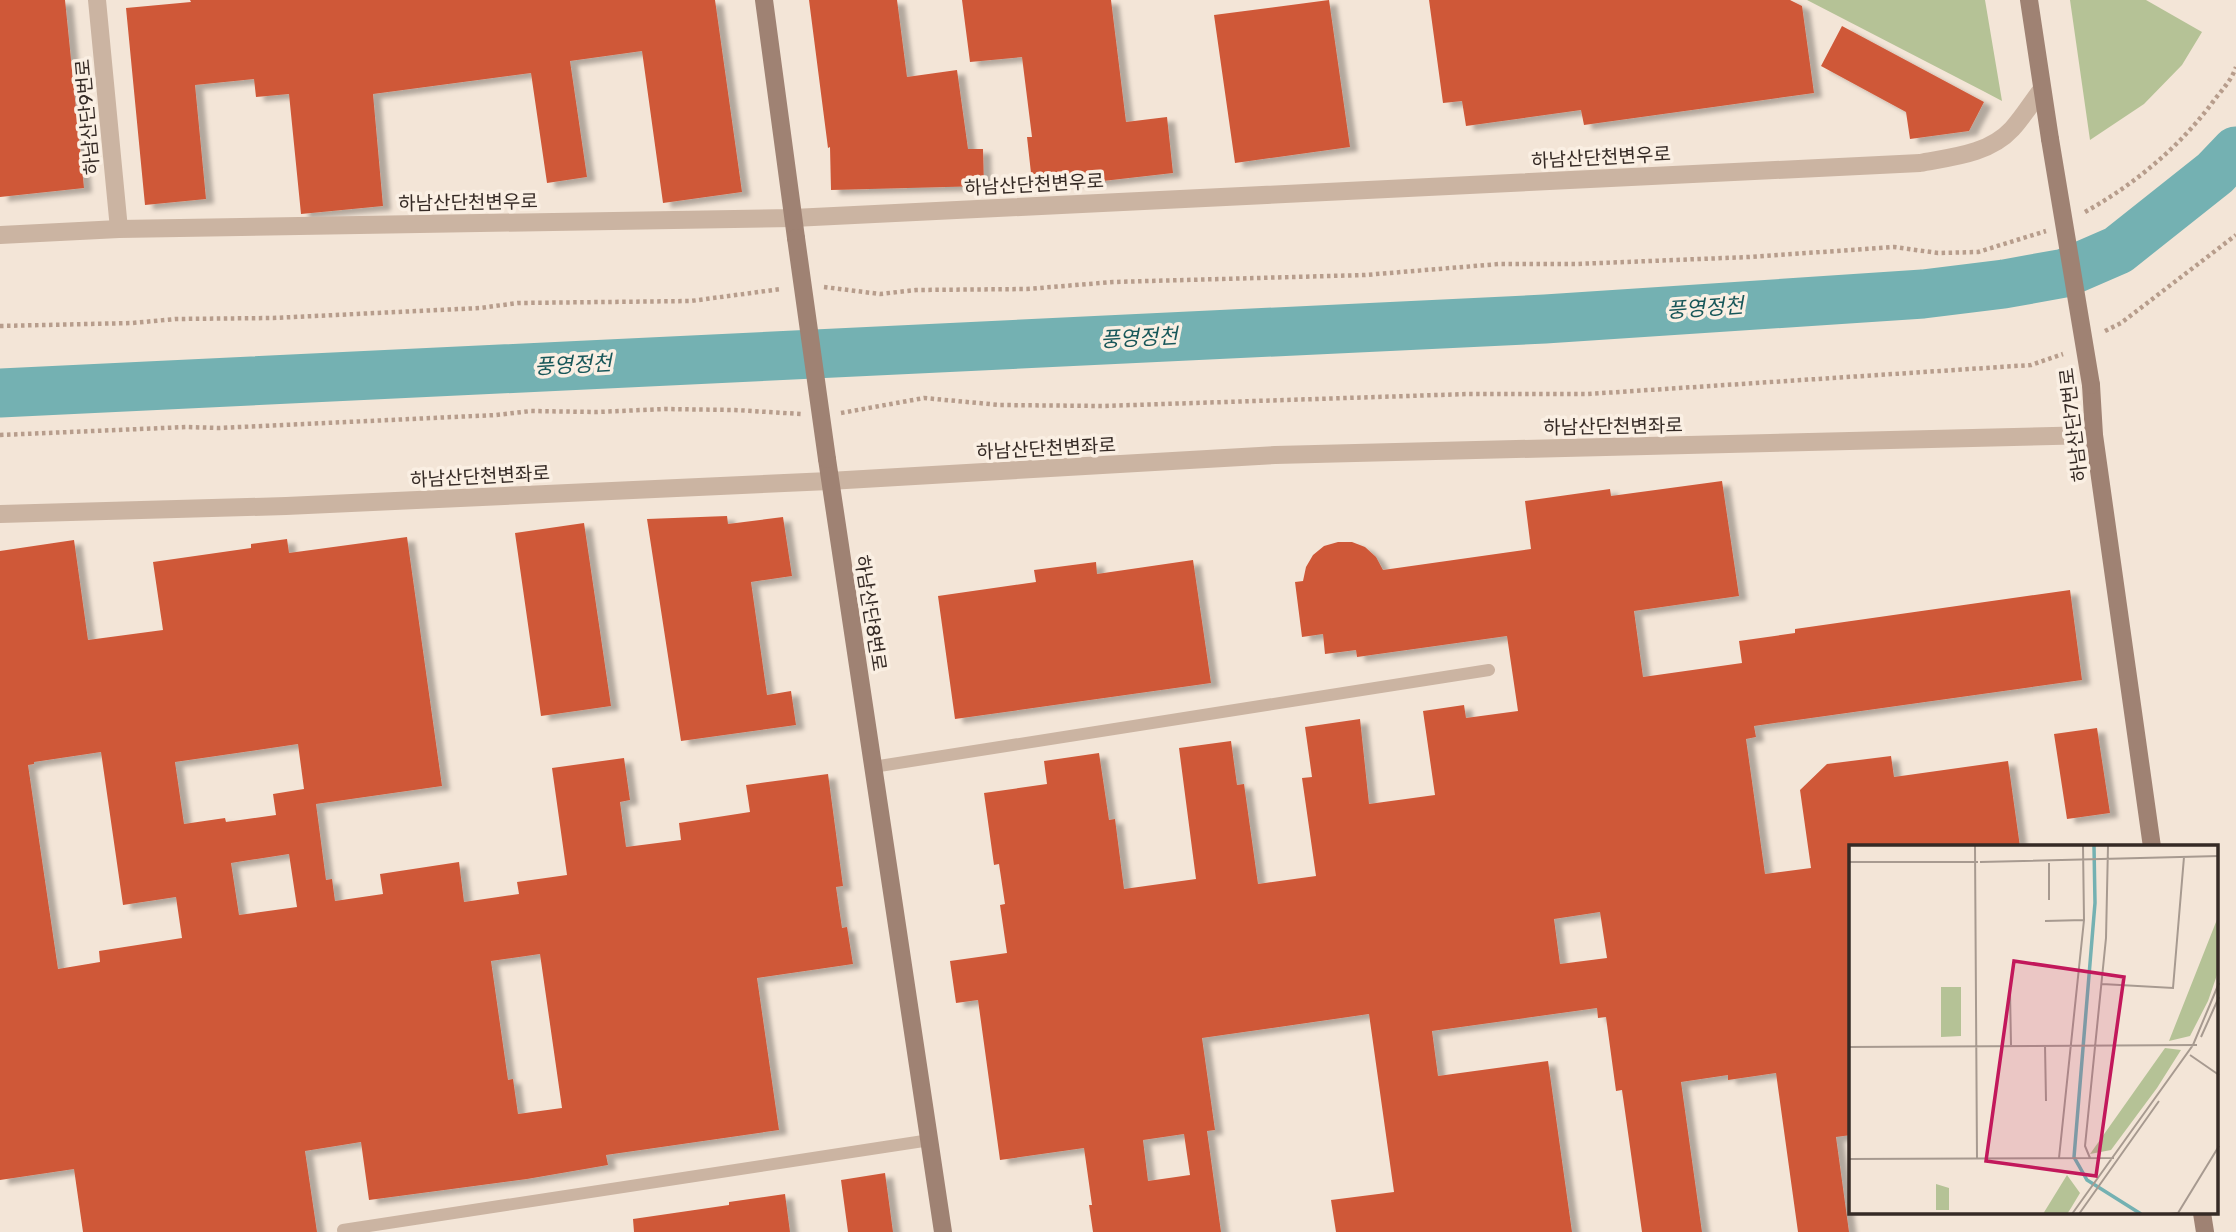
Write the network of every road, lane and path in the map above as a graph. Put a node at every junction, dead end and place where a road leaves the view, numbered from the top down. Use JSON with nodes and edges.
{"nodes":[{"id":1,"x":97,"y":0,"type":"edge"},
{"id":2,"x":764,"y":0,"type":"edge"},
{"id":3,"x":2029,"y":0,"type":"edge"},
{"id":4,"x":2042,"y":89,"type":"junction"},
{"id":5,"x":793,"y":218,"type":"junction"},
{"id":6,"x":119,"y":229,"type":"junction"},
{"id":7,"x":0,"y":235,"type":"edge"},
{"id":8,"x":2236,"y":235,"type":"edge"},
{"id":9,"x":1894,"y":247,"type":"dead end"},
{"id":10,"x":817,"y":286,"type":"dead end"},
{"id":11,"x":785,"y":288,"type":"dead end"},
{"id":12,"x":0,"y":326,"type":"edge"},
{"id":13,"x":2100,"y":334,"type":"dead end"},
{"id":14,"x":2074,"y":348,"type":"dead end"},
{"id":15,"x":835,"y":414,"type":"dead end"},
{"id":16,"x":807,"y":415,"type":"dead end"},
{"id":17,"x":0,"y":435,"type":"edge"},
{"id":18,"x":2094,"y":435,"type":"junction"},
{"id":19,"x":829,"y":481,"type":"junction"},
{"id":20,"x":0,"y":514,"type":"edge"},
{"id":21,"x":1489,"y":670,"type":"dead end"},
{"id":22,"x":873,"y":768,"type":"junction"},
{"id":23,"x":2152,"y":845,"type":"edge"},
{"id":24,"x":930,"y":1140,"type":"junction"},
{"id":25,"x":2202,"y":1214,"type":"edge"},
{"id":26,"x":343,"y":1230,"type":"dead end"},
{"id":27,"x":943,"y":1232,"type":"edge"},
{"id":28,"x":2205,"y":1232,"type":"edge"}],
"edges":[{"from":1,"to":6,"type":"street","name":"하남산단9번로"},
{"from":2,"to":5,"type":"street","name":"하남산단8번로"},
{"from":3,"to":4,"type":"street","name":"하남산단7번로"},
{"from":4,"to":5,"type":"street","name":"하남산단천변우로"},
{"from":4,"to":18,"type":"street","name":"하남산단7번로","bridge":true},
{"from":5,"to":6,"type":"street","name":"하남산단천변우로"},
{"from":5,"to":19,"type":"street","name":"하남산단8번로","bridge":true},
{"from":6,"to":7,"type":"street","name":"하남산단천변우로"},
{"from":8,"to":13,"type":"path"},
{"from":9,"to":10,"type":"path"},
{"from":11,"to":12,"type":"path"},
{"from":14,"to":15,"type":"path"},
{"from":16,"to":17,"type":"path"},
{"from":18,"to":19,"type":"street","name":"하남산단천변좌로"},
{"from":18,"to":23,"type":"street","name":"하남산단7번로"},
{"from":19,"to":20,"type":"street","name":"하남산단천변좌로"},
{"from":19,"to":22,"type":"street","name":"하남산단8번로"},
{"from":21,"to":22,"type":"lane"},
{"from":22,"to":24,"type":"street","name":"하남산단8번로"},
{"from":24,"to":26,"type":"lane"},
{"from":24,"to":27,"type":"street","name":"하남산단8번로"},
{"from":25,"to":28,"type":"street"}]}
